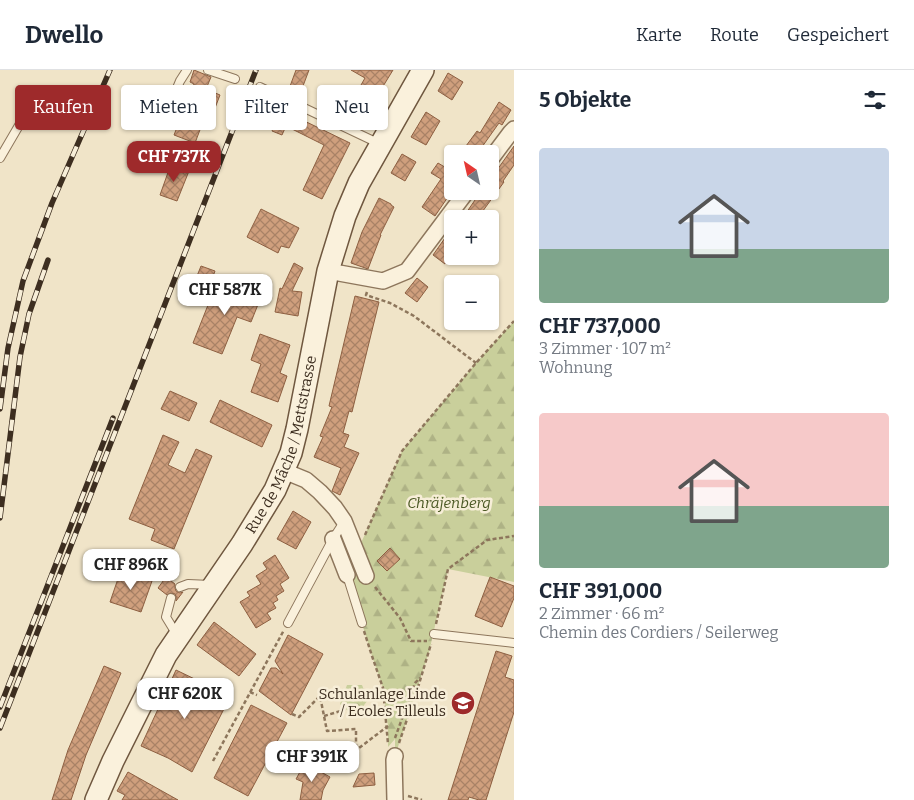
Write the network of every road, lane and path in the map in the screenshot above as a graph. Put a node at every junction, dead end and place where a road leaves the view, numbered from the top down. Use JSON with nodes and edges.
{"nodes":[{"id":1,"x":186,"y":70,"type":"edge"},
{"id":2,"x":208,"y":70,"type":"edge"},
{"id":3,"x":424,"y":70,"type":"edge"},
{"id":4,"x":235,"y":79,"type":"dead end"},
{"id":5,"x":178,"y":85,"type":"edge"},
{"id":6,"x":307,"y":110,"type":"edge"},
{"id":7,"x":514,"y":129,"type":"edge"},
{"id":8,"x":16,"y":130,"type":"edge"},
{"id":9,"x":381,"y":144,"type":"junction"},
{"id":10,"x":499,"y":148,"type":"edge"},
{"id":11,"x":0,"y":158,"type":"edge"},
{"id":12,"x":460,"y":200,"type":"edge"},
{"id":13,"x":328,"y":271,"type":"junction"},
{"id":14,"x":368,"y":278,"type":"junction"},
{"id":15,"x":514,"y":321,"type":"edge"},
{"id":16,"x":476,"y":363,"type":"junction"},
{"id":17,"x":284,"y":471,"type":"junction"},
{"id":18,"x":344,"y":521,"type":"junction"},
{"id":19,"x":514,"y":536,"type":"edge"},
{"id":20,"x":333,"y":539,"type":"junction"},
{"id":21,"x":357,"y":552,"type":"junction"},
{"id":22,"x":348,"y":575,"type":"joint"},
{"id":23,"x":366,"y":576,"type":"joint"},
{"id":24,"x":213,"y":585,"type":"junction"},
{"id":25,"x":180,"y":587,"type":"dead end"},
{"id":26,"x":301,"y":590,"type":"dead end"},
{"id":27,"x":171,"y":598,"type":"dead end"},
{"id":28,"x":288,"y":623,"type":"joint"},
{"id":29,"x":362,"y":623,"type":"joint"},
{"id":30,"x":178,"y":637,"type":"junction"},
{"id":31,"x":433,"y":637,"type":"junction"},
{"id":32,"x":514,"y":643,"type":"edge"},
{"id":33,"x":421,"y":677,"type":"junction"},
{"id":34,"x":250,"y":692,"type":"junction"},
{"id":35,"x":257,"y":694,"type":"dead end"},
{"id":36,"x":344,"y":707,"type":"dead end"},
{"id":37,"x":292,"y":714,"type":"dead end"},
{"id":38,"x":324,"y":716,"type":"junction"},
{"id":39,"x":388,"y":726,"type":"junction"},
{"id":40,"x":395,"y":738,"type":"dead end"},
{"id":41,"x":392,"y":752,"type":"junction"},
{"id":42,"x":213,"y":761,"type":"dead end"},
{"id":43,"x":96,"y":800,"type":"edge"},
{"id":44,"x":395,"y":800,"type":"edge"}],
"edges":[{"from":1,"to":5,"type":"lane"},
{"from":2,"to":4,"type":"lane"},
{"from":3,"to":9,"type":"main road","name":"Rue de Mâche / Mettstrasse"},
{"from":6,"to":9,"type":"lane"},
{"from":7,"to":10,"type":"street"},
{"from":8,"to":11,"type":"lane"},
{"from":9,"to":13,"type":"main road","name":"Rue de Mâche / Mettstrasse"},
{"from":12,"to":14,"type":"street"},
{"from":13,"to":14,"type":"street"},
{"from":13,"to":17,"type":"main road","name":"Rue de Mâche / Mettstrasse"},
{"from":14,"to":16,"type":"path"},
{"from":15,"to":16,"type":"path"},
{"from":16,"to":21,"type":"path"},
{"from":17,"to":18,"type":"street"},
{"from":17,"to":24,"type":"main road","name":"Rue de Mâche / Mettstrasse"},
{"from":18,"to":20,"type":"lane"},
{"from":18,"to":21,"type":"street"},
{"from":19,"to":31,"type":"path"},
{"from":20,"to":22,"type":"street"},
{"from":20,"to":26,"type":"lane"},
{"from":20,"to":28,"type":"lane"},
{"from":21,"to":23,"type":"street"},
{"from":22,"to":29,"type":"lane"},
{"from":23,"to":31,"type":"path"},
{"from":24,"to":25,"type":"lane"},
{"from":24,"to":30,"type":"main road","name":"Rue de Mâche / Mettstrasse"},
{"from":27,"to":30,"type":"lane"},
{"from":28,"to":34,"type":"path"},
{"from":29,"to":39,"type":"path"},
{"from":30,"to":43,"type":"main road","name":"Rue de Mâche / Mettstrasse"},
{"from":31,"to":32,"type":"lane"},
{"from":31,"to":33,"type":"path"},
{"from":33,"to":40,"type":"path"},
{"from":33,"to":41,"type":"path"},
{"from":34,"to":35,"type":"path"},
{"from":34,"to":42,"type":"path"},
{"from":36,"to":38,"type":"path"},
{"from":37,"to":38,"type":"path"},
{"from":38,"to":39,"type":"path"},
{"from":39,"to":41,"type":"path"},
{"from":41,"to":44,"type":"street"}]}
